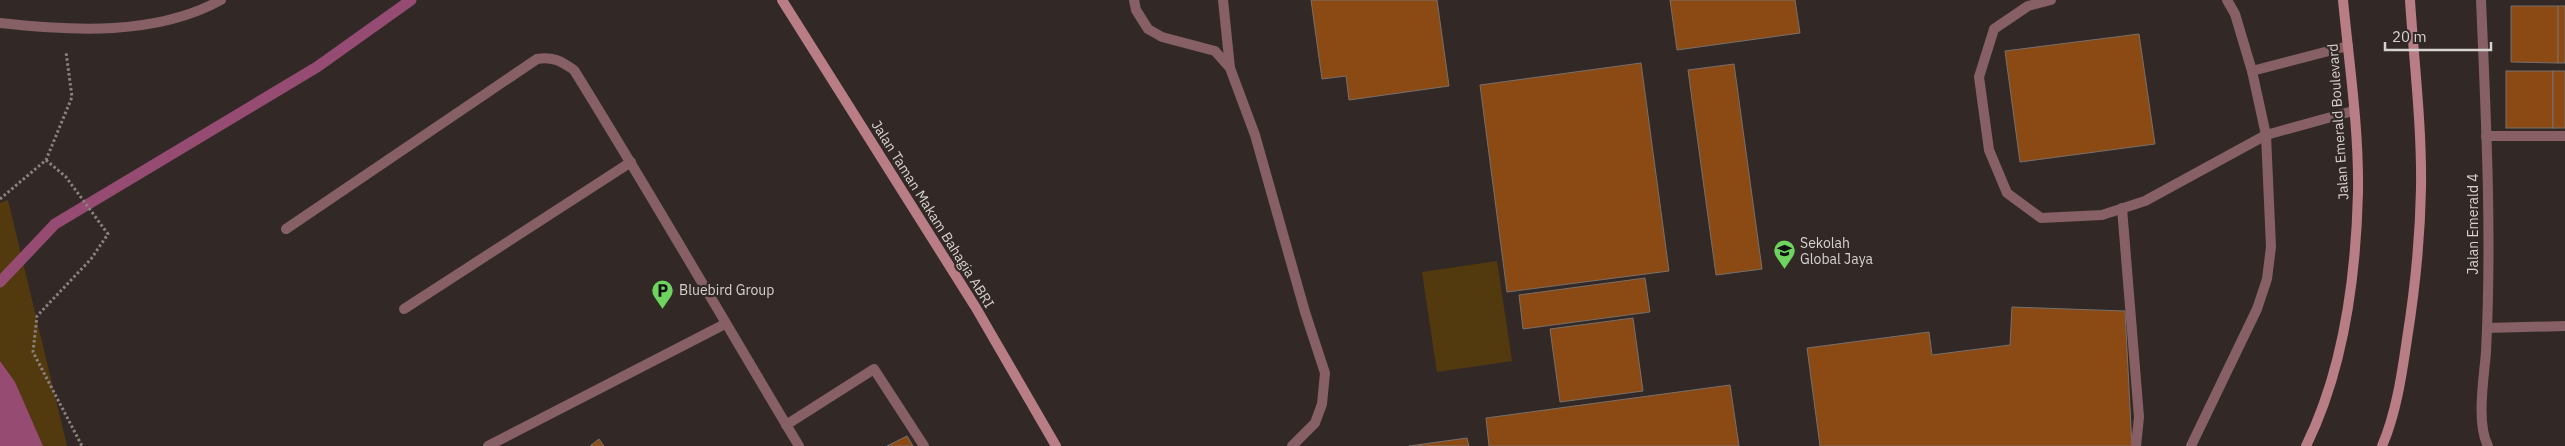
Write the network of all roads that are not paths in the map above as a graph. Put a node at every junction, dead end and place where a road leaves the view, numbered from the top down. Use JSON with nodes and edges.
{"nodes":[{"id":1,"x":221,"y":0,"type":"edge"},
{"id":2,"x":782,"y":0,"type":"edge"},
{"id":3,"x":1134,"y":0,"type":"edge"},
{"id":4,"x":1222,"y":0,"type":"edge"},
{"id":5,"x":2051,"y":0,"type":"edge"},
{"id":6,"x":2228,"y":0,"type":"edge"},
{"id":7,"x":2343,"y":0,"type":"edge"},
{"id":8,"x":2410,"y":0,"type":"edge"},
{"id":9,"x":2481,"y":0,"type":"edge"},
{"id":10,"x":0,"y":23,"type":"edge"},
{"id":11,"x":2348,"y":46,"type":"junction"},
{"id":12,"x":1230,"y":68,"type":"junction"},
{"id":13,"x":2252,"y":71,"type":"junction"},
{"id":14,"x":2354,"y":111,"type":"junction"},
{"id":15,"x":2266,"y":135,"type":"junction"},
{"id":16,"x":2486,"y":136,"type":"junction"},
{"id":17,"x":2565,"y":136,"type":"edge"},
{"id":18,"x":631,"y":162,"type":"junction"},
{"id":19,"x":2122,"y":208,"type":"junction"},
{"id":20,"x":286,"y":229,"type":"dead end"},
{"id":21,"x":404,"y":309,"type":"dead end"},
{"id":22,"x":725,"y":324,"type":"junction"},
{"id":23,"x":2565,"y":326,"type":"edge"},
{"id":24,"x":2487,"y":328,"type":"junction"},
{"id":25,"x":786,"y":425,"type":"junction"},
{"id":26,"x":488,"y":446,"type":"edge"},
{"id":27,"x":799,"y":446,"type":"edge"},
{"id":28,"x":924,"y":446,"type":"edge"},
{"id":29,"x":1056,"y":446,"type":"edge"},
{"id":30,"x":1292,"y":446,"type":"edge"},
{"id":31,"x":2136,"y":446,"type":"edge"},
{"id":32,"x":2191,"y":446,"type":"edge"},
{"id":33,"x":2306,"y":446,"type":"edge"},
{"id":34,"x":2382,"y":446,"type":"edge"},
{"id":35,"x":2488,"y":446,"type":"edge"}],
"edges":[{"from":1,"to":10,"type":"street"},
{"from":2,"to":29,"type":"main road","name":"Jalan Taman Makam Bahagia ABRI"},
{"from":3,"to":12,"type":"street"},
{"from":4,"to":12,"type":"street"},
{"from":5,"to":19,"type":"street"},
{"from":6,"to":13,"type":"street"},
{"from":7,"to":11,"type":"main road","name":"Jalan Emerald Boulevard"},
{"from":8,"to":34,"type":"main road"},
{"from":9,"to":16,"type":"street","name":"Jalan Emerald 4"},
{"from":11,"to":13,"type":"street"},
{"from":11,"to":14,"type":"main road","name":"Jalan Emerald Boulevard"},
{"from":12,"to":30,"type":"street"},
{"from":13,"to":15,"type":"street"},
{"from":14,"to":15,"type":"street"},
{"from":14,"to":33,"type":"main road","name":"Jalan Emerald Boulevard"},
{"from":15,"to":19,"type":"street"},
{"from":15,"to":32,"type":"street"},
{"from":16,"to":17,"type":"street"},
{"from":16,"to":24,"type":"street","name":"Jalan Emerald 4"},
{"from":18,"to":20,"type":"street"},
{"from":18,"to":21,"type":"street"},
{"from":18,"to":22,"type":"street"},
{"from":19,"to":31,"type":"street"},
{"from":22,"to":25,"type":"street"},
{"from":22,"to":26,"type":"street"},
{"from":23,"to":24,"type":"street"},
{"from":24,"to":35,"type":"street","name":"Jalan Emerald 4"},
{"from":25,"to":27,"type":"street"},
{"from":25,"to":28,"type":"street"}]}
